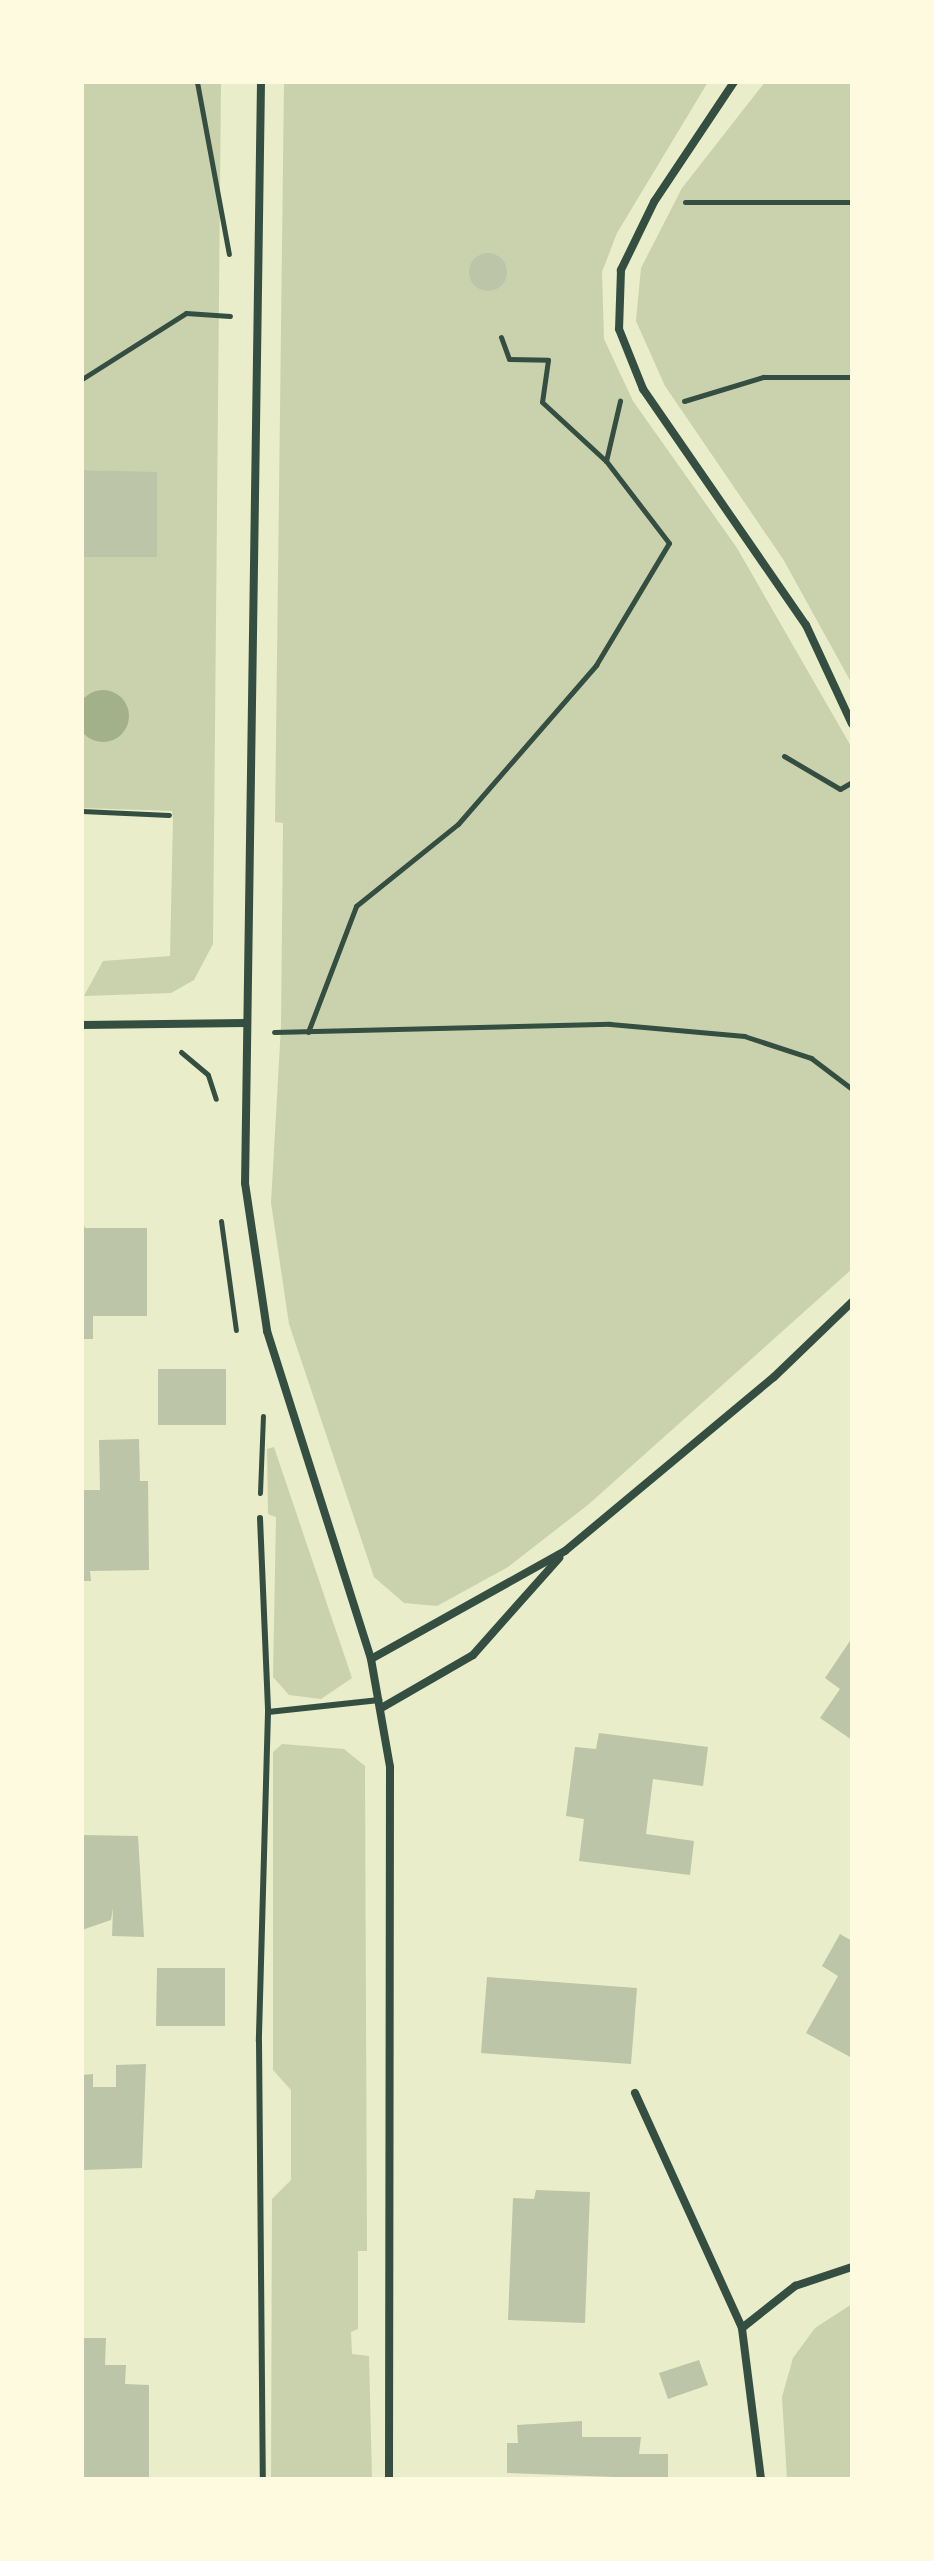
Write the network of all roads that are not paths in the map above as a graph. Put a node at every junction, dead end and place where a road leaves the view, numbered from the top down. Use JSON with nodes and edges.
{"nodes":[{"id":1,"x":261,"y":82,"type":"edge"},
{"id":2,"x":734,"y":82,"type":"edge"},
{"id":3,"x":852,"y":724,"type":"edge"},
{"id":4,"x":246,"y":1023,"type":"junction"},
{"id":5,"x":82,"y":1025,"type":"edge"},
{"id":6,"x":852,"y":1302,"type":"edge"},
{"id":7,"x":260,"y":1518,"type":"dead end"},
{"id":8,"x":565,"y":1551,"type":"junction"},
{"id":9,"x":371,"y":1659,"type":"junction"},
{"id":10,"x":382,"y":1703,"type":"junction"},
{"id":11,"x":268,"y":1712,"type":"junction"},
{"id":12,"x":635,"y":2093,"type":"dead end"},
{"id":13,"x":852,"y":2267,"type":"edge"},
{"id":14,"x":742,"y":2328,"type":"junction"},
{"id":15,"x":263,"y":2479,"type":"edge"},
{"id":16,"x":389,"y":2479,"type":"edge"},
{"id":17,"x":761,"y":2479,"type":"edge"}],
"edges":[{"from":1,"to":4,"type":"street"},
{"from":2,"to":3,"type":"street"},
{"from":4,"to":5,"type":"street"},
{"from":4,"to":9,"type":"street"},
{"from":6,"to":8,"type":"street"},
{"from":7,"to":11,"type":"lane"},
{"from":8,"to":9,"type":"street"},
{"from":8,"to":10,"type":"street"},
{"from":9,"to":10,"type":"street"},
{"from":10,"to":11,"type":"lane"},
{"from":10,"to":16,"type":"street"},
{"from":11,"to":15,"type":"lane"},
{"from":12,"to":14,"type":"street"},
{"from":13,"to":14,"type":"street"},
{"from":14,"to":17,"type":"street"}]}
